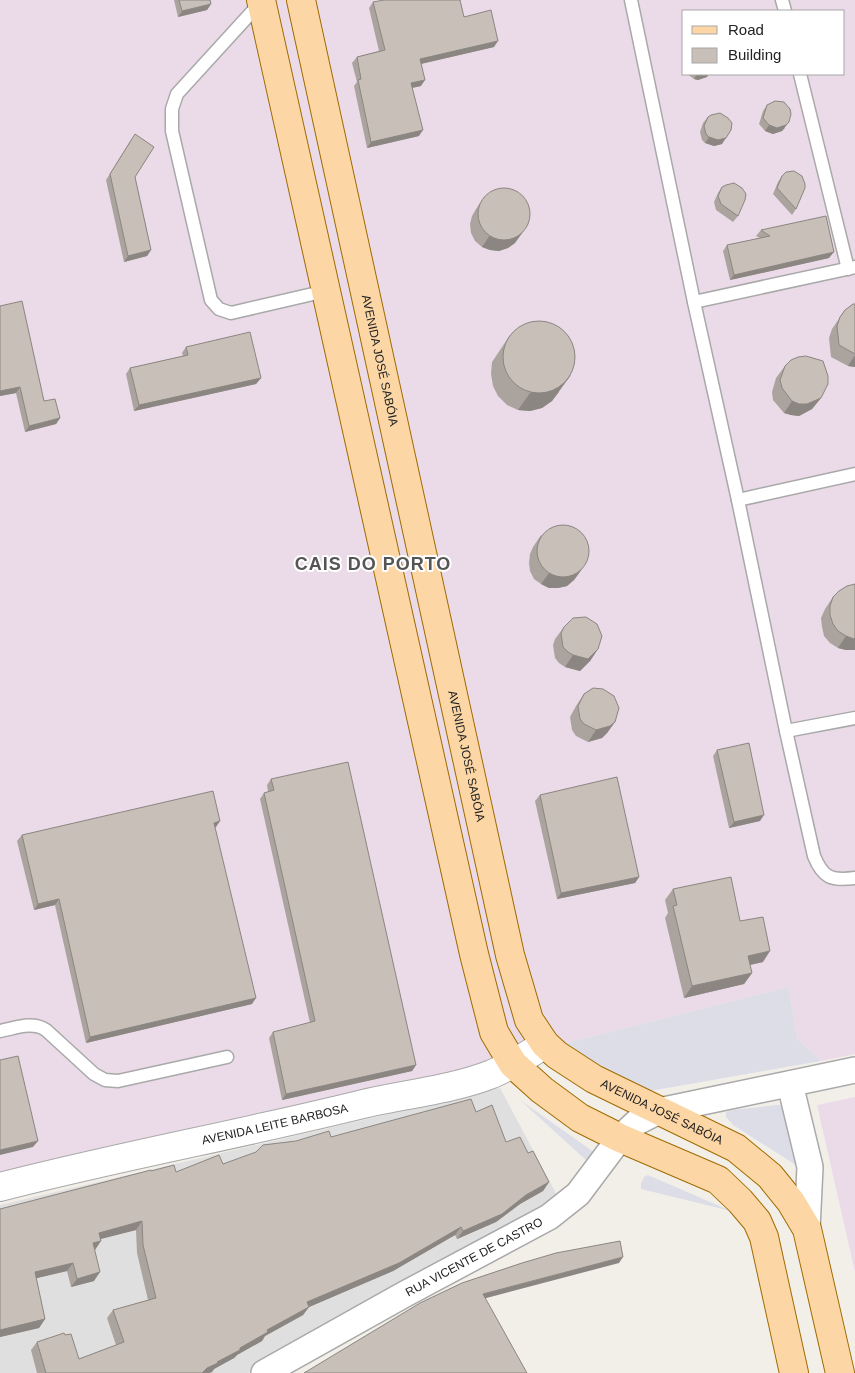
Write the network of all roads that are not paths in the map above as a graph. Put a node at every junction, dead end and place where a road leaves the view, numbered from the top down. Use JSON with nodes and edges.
{"nodes":[{"id":1,"x":301,"y":0,"type":"edge"},
{"id":2,"x":631,"y":0,"type":"edge"},
{"id":3,"x":261,"y":1,"type":"edge"},
{"id":4,"x":800,"y":75,"type":"edge"},
{"id":5,"x":851,"y":268,"type":"edge"},
{"id":6,"x":326,"y":291,"type":"junction"},
{"id":7,"x":694,"y":302,"type":"junction"},
{"id":8,"x":855,"y":474,"type":"edge"},
{"id":9,"x":738,"y":500,"type":"junction"},
{"id":10,"x":855,"y":718,"type":"edge"},
{"id":11,"x":786,"y":732,"type":"junction"},
{"id":12,"x":855,"y":878,"type":"edge"},
{"id":13,"x":0,"y":1031,"type":"edge"},
{"id":14,"x":545,"y":1044,"type":"junction"},
{"id":15,"x":227,"y":1057,"type":"dead end"},
{"id":16,"x":513,"y":1064,"type":"junction"},
{"id":17,"x":855,"y":1070,"type":"edge"},
{"id":18,"x":790,"y":1084,"type":"junction"},
{"id":19,"x":659,"y":1111,"type":"junction"},
{"id":20,"x":620,"y":1138,"type":"junction"},
{"id":21,"x":0,"y":1187,"type":"edge"},
{"id":22,"x":807,"y":1229,"type":"junction"},
{"id":23,"x":264,"y":1373,"type":"edge"},
{"id":24,"x":794,"y":1373,"type":"edge"},
{"id":25,"x":840,"y":1373,"type":"edge"}],
"edges":[{"from":1,"to":14,"type":"main road","name":"AVENIDA JOSÉ SABÓIA"},
{"from":2,"to":7,"type":"lane"},
{"from":3,"to":6,"type":"main road"},
{"from":3,"to":6,"type":"lane"},
{"from":4,"to":5,"type":"lane"},
{"from":5,"to":7,"type":"lane"},
{"from":6,"to":16,"type":"main road"},
{"from":7,"to":9,"type":"lane"},
{"from":8,"to":9,"type":"lane"},
{"from":9,"to":11,"type":"lane"},
{"from":10,"to":11,"type":"lane"},
{"from":11,"to":12,"type":"lane"},
{"from":13,"to":15,"type":"lane"},
{"from":14,"to":16,"type":"street","name":"AVENIDA LEITE BARBOSA"},
{"from":14,"to":19,"type":"main road","name":"AVENIDA JOSÉ SABÓIA"},
{"from":16,"to":20,"type":"main road"},
{"from":16,"to":21,"type":"street","name":"AVENIDA LEITE BARBOSA"},
{"from":17,"to":18,"type":"street"},
{"from":18,"to":19,"type":"street"},
{"from":18,"to":22,"type":"street"},
{"from":19,"to":20,"type":"street","name":"RUA VICENTE DE CASTRO"},
{"from":19,"to":22,"type":"main road","name":"AVENIDA JOSÉ SABÓIA"},
{"from":20,"to":23,"type":"street","name":"RUA VICENTE DE CASTRO"},
{"from":20,"to":24,"type":"main road"},
{"from":22,"to":25,"type":"main road","name":"AVENIDA JOSÉ SABÓIA"}]}
